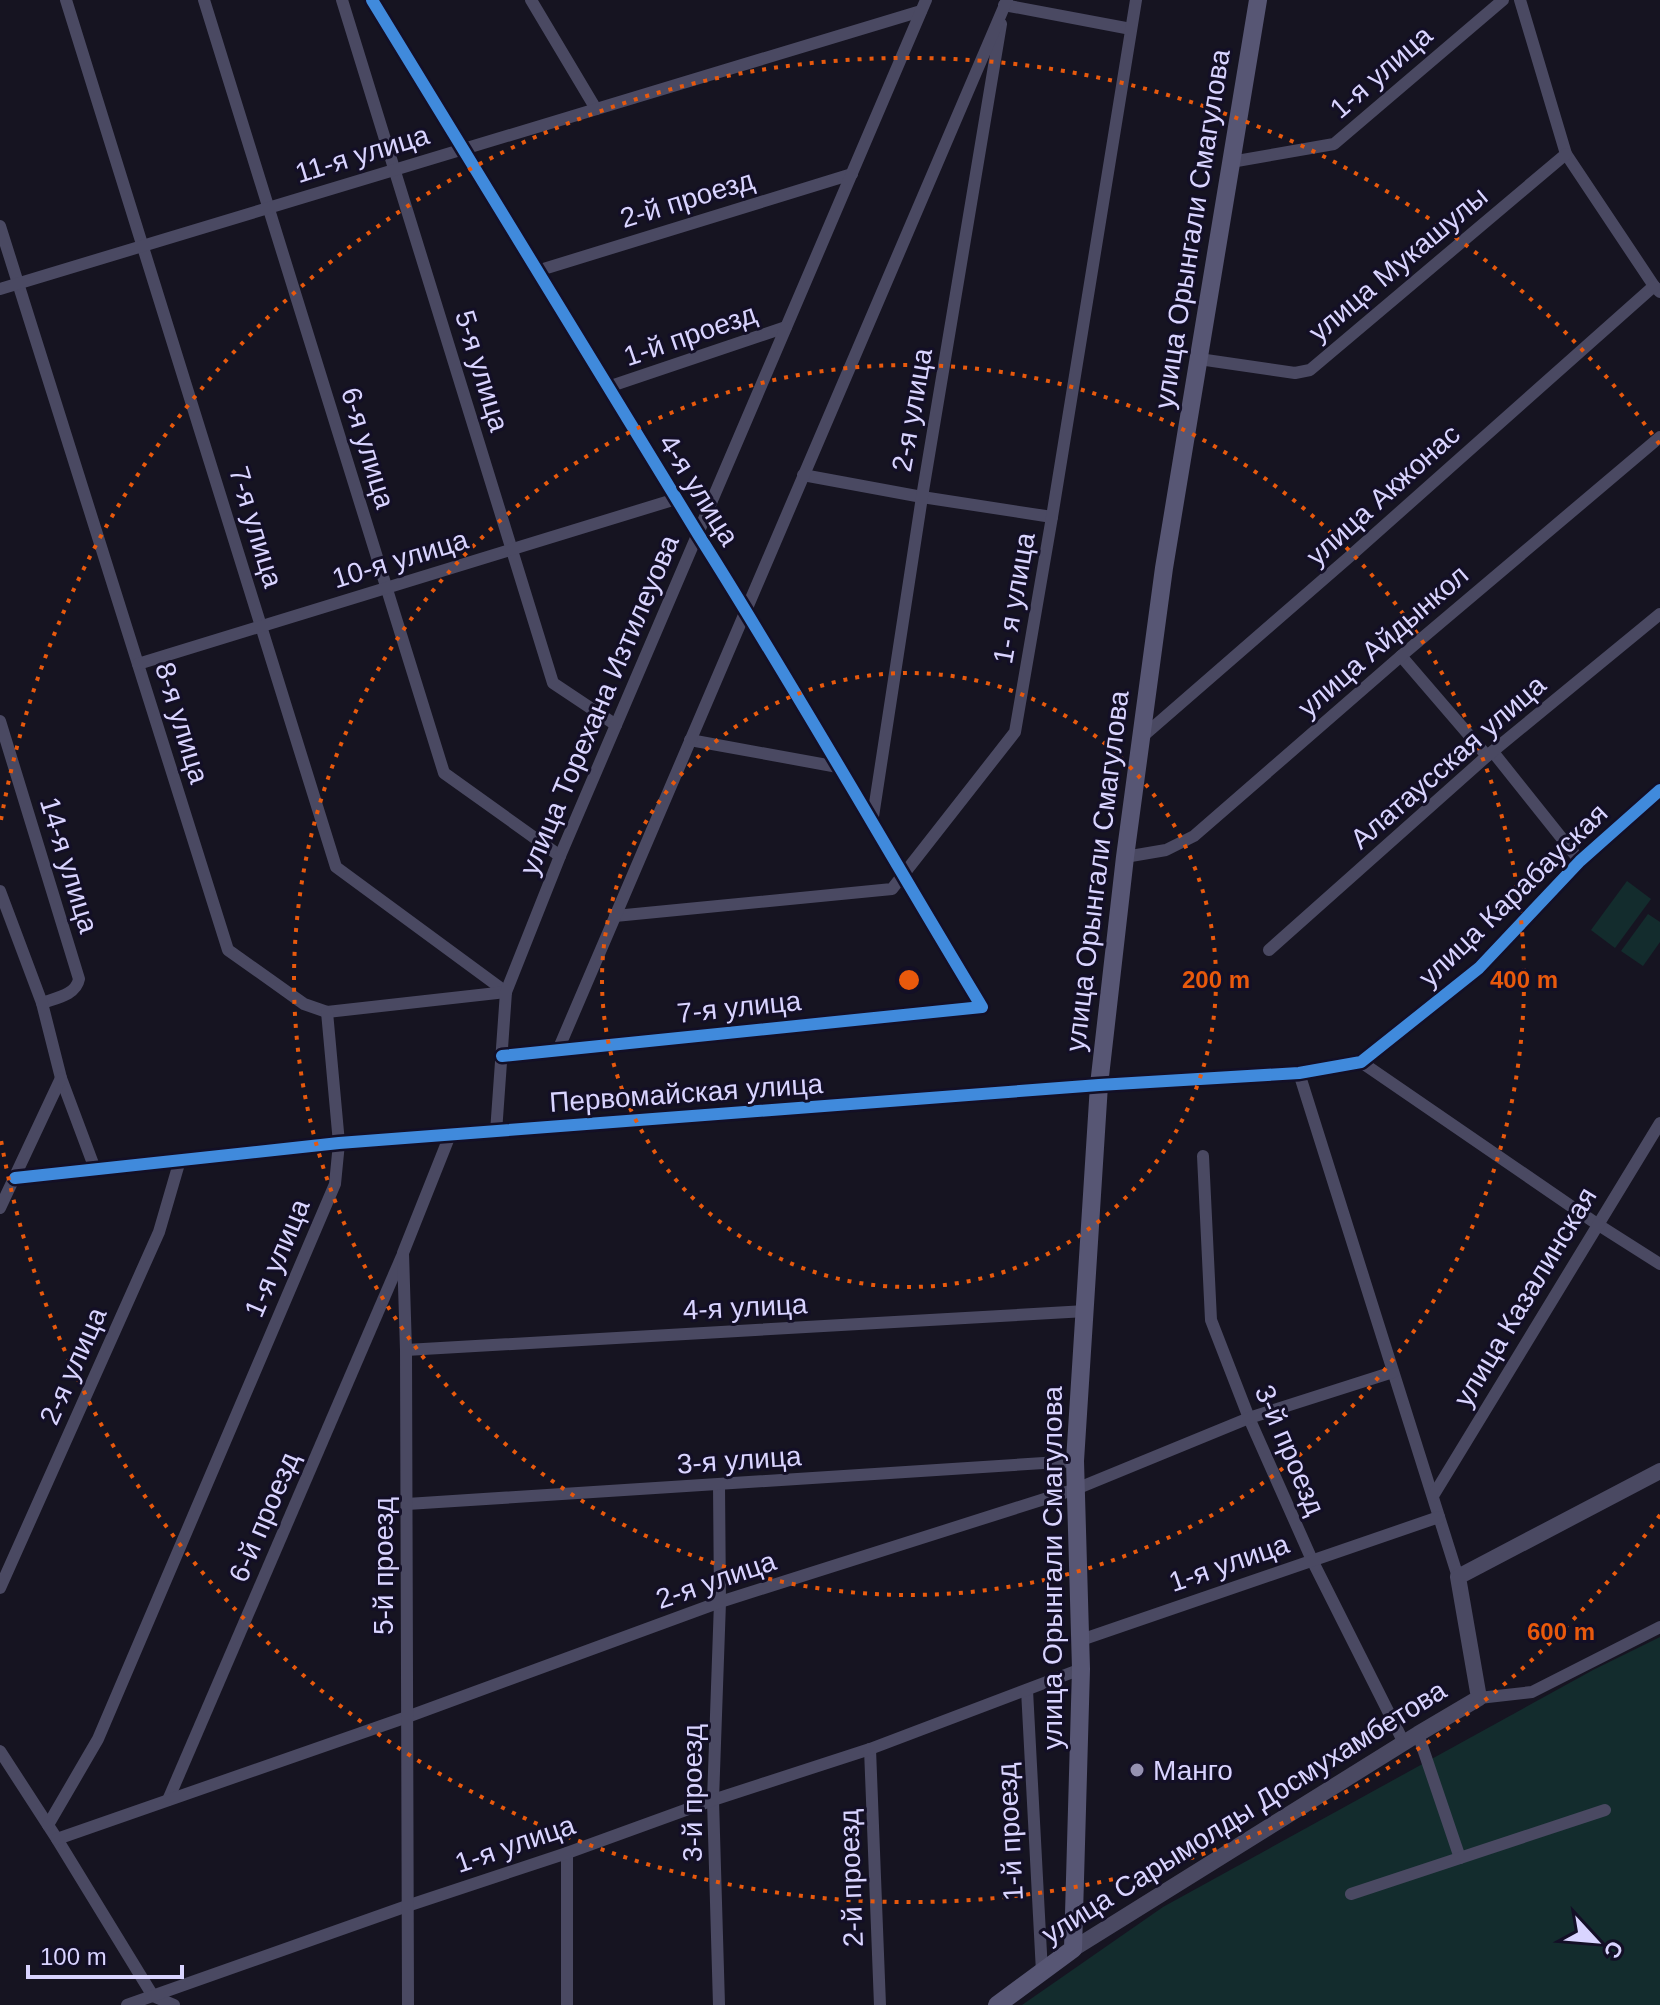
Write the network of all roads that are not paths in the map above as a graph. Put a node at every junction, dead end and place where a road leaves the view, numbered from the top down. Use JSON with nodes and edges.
{"nodes":[{"id":1,"x":66,"y":0,"type":"edge"},
{"id":2,"x":204,"y":0,"type":"edge"},
{"id":3,"x":342,"y":0,"type":"edge"},
{"id":4,"x":372,"y":0,"type":"edge"},
{"id":5,"x":531,"y":0,"type":"edge"},
{"id":6,"x":1136,"y":0,"type":"edge"},
{"id":7,"x":1258,"y":0,"type":"edge"},
{"id":8,"x":1503,"y":0,"type":"edge"},
{"id":9,"x":1520,"y":0,"type":"edge"},
{"id":10,"x":1005,"y":3,"type":"edge"},
{"id":11,"x":924,"y":5,"type":"edge"},
{"id":12,"x":1131,"y":29,"type":"junction"},
{"id":13,"x":596,"y":109,"type":"junction"},
{"id":14,"x":463,"y":149,"type":"junction"},
{"id":15,"x":1566,"y":154,"type":"junction"},
{"id":16,"x":1231,"y":162,"type":"junction"},
{"id":17,"x":394,"y":169,"type":"junction"},
{"id":18,"x":852,"y":174,"type":"junction"},
{"id":19,"x":269,"y":207,"type":"junction"},
{"id":20,"x":0,"y":226,"type":"edge"},
{"id":21,"x":143,"y":245,"type":"junction"},
{"id":22,"x":537,"y":271,"type":"junction"},
{"id":23,"x":19,"y":283,"type":"junction"},
{"id":24,"x":0,"y":289,"type":"edge"},
{"id":25,"x":1657,"y":289,"type":"edge"},
{"id":26,"x":786,"y":327,"type":"junction"},
{"id":27,"x":1199,"y":359,"type":"junction"},
{"id":28,"x":608,"y":387,"type":"junction"},
{"id":29,"x":1660,"y":437,"type":"edge"},
{"id":30,"x":803,"y":475,"type":"junction"},
{"id":31,"x":922,"y":497,"type":"junction"},
{"id":32,"x":676,"y":499,"type":"junction"},
{"id":33,"x":1052,"y":517,"type":"junction"},
{"id":34,"x":698,"y":534,"type":"junction"},
{"id":35,"x":512,"y":549,"type":"junction"},
{"id":36,"x":386,"y":588,"type":"junction"},
{"id":37,"x":746,"y":610,"type":"junction"},
{"id":38,"x":1660,"y":614,"type":"edge"},
{"id":39,"x":261,"y":626,"type":"junction"},
{"id":40,"x":1401,"y":656,"type":"junction"},
{"id":41,"x":138,"y":664,"type":"junction"},
{"id":42,"x":0,"y":721,"type":"edge"},
{"id":43,"x":616,"y":725,"type":"junction"},
{"id":44,"x":1142,"y":737,"type":"junction"},
{"id":45,"x":690,"y":740,"type":"junction"},
{"id":46,"x":1490,"y":754,"type":"junction"},
{"id":47,"x":838,"y":767,"type":"junction"},
{"id":48,"x":1660,"y":790,"type":"edge"},
{"id":49,"x":872,"y":823,"type":"junction"},
{"id":50,"x":560,"y":856,"type":"junction"},
{"id":51,"x":1125,"y":857,"type":"junction"},
{"id":52,"x":1580,"y":861,"type":"junction"},
{"id":53,"x":902,"y":875,"type":"junction"},
{"id":54,"x":1,"y":897,"type":"edge"},
{"id":55,"x":615,"y":916,"type":"junction"},
{"id":56,"x":1269,"y":950,"type":"dead end"},
{"id":57,"x":506,"y":992,"type":"junction"},
{"id":58,"x":42,"y":1003,"type":"junction"},
{"id":59,"x":982,"y":1007,"type":"joint"},
{"id":60,"x":327,"y":1012,"type":"junction"},
{"id":61,"x":558,"y":1050,"type":"junction"},
{"id":62,"x":502,"y":1056,"type":"junction"},
{"id":63,"x":1361,"y":1062,"type":"junction"},
{"id":64,"x":1299,"y":1073,"type":"junction"},
{"id":65,"x":61,"y":1078,"type":"junction"},
{"id":66,"x":1099,"y":1085,"type":"junction"},
{"id":67,"x":1660,"y":1123,"type":"edge"},
{"id":68,"x":496,"y":1132,"type":"junction"},
{"id":69,"x":450,"y":1135,"type":"junction"},
{"id":70,"x":339,"y":1143,"type":"junction"},
{"id":71,"x":1203,"y":1156,"type":"dead end"},
{"id":72,"x":180,"y":1160,"type":"junction"},
{"id":73,"x":95,"y":1169,"type":"junction"},
{"id":74,"x":15,"y":1178,"type":"junction"},
{"id":75,"x":4,"y":1189,"type":"edge"},
{"id":76,"x":0,"y":1208,"type":"edge"},
{"id":77,"x":1597,"y":1224,"type":"junction"},
{"id":78,"x":403,"y":1253,"type":"junction"},
{"id":79,"x":1660,"y":1264,"type":"edge"},
{"id":80,"x":1086,"y":1311,"type":"junction"},
{"id":81,"x":406,"y":1350,"type":"junction"},
{"id":82,"x":1393,"y":1372,"type":"junction"},
{"id":83,"x":1249,"y":1418,"type":"junction"},
{"id":84,"x":1075,"y":1461,"type":"junction"},
{"id":85,"x":1660,"y":1471,"type":"edge"},
{"id":86,"x":719,"y":1485,"type":"junction"},
{"id":87,"x":1076,"y":1489,"type":"junction"},
{"id":88,"x":1433,"y":1496,"type":"junction"},
{"id":89,"x":407,"y":1504,"type":"junction"},
{"id":90,"x":1439,"y":1517,"type":"junction"},
{"id":91,"x":1312,"y":1560,"type":"junction"},
{"id":92,"x":1458,"y":1577,"type":"junction"},
{"id":93,"x":0,"y":1588,"type":"edge"},
{"id":94,"x":720,"y":1602,"type":"junction"},
{"id":95,"x":1660,"y":1627,"type":"edge"},
{"id":96,"x":1081,"y":1640,"type":"junction"},
{"id":97,"x":1081,"y":1669,"type":"junction"},
{"id":98,"x":1027,"y":1690,"type":"junction"},
{"id":99,"x":1479,"y":1698,"type":"junction"},
{"id":100,"x":407,"y":1717,"type":"junction"},
{"id":101,"x":1411,"y":1738,"type":"junction"},
{"id":102,"x":870,"y":1749,"type":"junction"},
{"id":103,"x":0,"y":1751,"type":"edge"},
{"id":104,"x":168,"y":1800,"type":"junction"},
{"id":105,"x":713,"y":1800,"type":"junction"},
{"id":106,"x":1605,"y":1810,"type":"dead end"},
{"id":107,"x":48,"y":1825,"type":"junction"},
{"id":108,"x":57,"y":1839,"type":"junction"},
{"id":109,"x":567,"y":1853,"type":"junction"},
{"id":110,"x":1460,"y":1858,"type":"junction"},
{"id":111,"x":1351,"y":1894,"type":"dead end"},
{"id":112,"x":407,"y":1906,"type":"junction"},
{"id":113,"x":1073,"y":1949,"type":"junction"},
{"id":114,"x":1042,"y":1972,"type":"junction"},
{"id":115,"x":153,"y":1996,"type":"junction"},
{"id":116,"x":127,"y":2005,"type":"edge"},
{"id":117,"x":174,"y":2005,"type":"edge"},
{"id":118,"x":408,"y":2005,"type":"edge"},
{"id":119,"x":567,"y":2005,"type":"edge"},
{"id":120,"x":719,"y":2005,"type":"edge"},
{"id":121,"x":880,"y":2005,"type":"edge"},
{"id":122,"x":997,"y":2005,"type":"edge"}],
"edges":[{"from":1,"to":21,"type":"street","name":"7-я улица"},
{"from":2,"to":19,"type":"street","name":"6-я улица"},
{"from":3,"to":17,"type":"street","name":"5-я улица"},
{"from":4,"to":14,"type":"street","name":"4-я улица"},
{"from":5,"to":13,"type":"street"},
{"from":6,"to":12,"type":"street","name":"1- я улица"},
{"from":7,"to":16,"type":"main road","name":"улица Орынгали Смагулова"},
{"from":8,"to":16,"type":"street","name":"1-я улица"},
{"from":9,"to":15,"type":"street"},
{"from":10,"to":12,"type":"street"},
{"from":10,"to":30,"type":"street"},
{"from":10,"to":31,"type":"street","name":"2-я улица"},
{"from":11,"to":13,"type":"street","name":"11-я улица"},
{"from":11,"to":18,"type":"street","name":"улица Торехана Изтилеуова"},
{"from":12,"to":33,"type":"street","name":"1- я улица"},
{"from":13,"to":14,"type":"street","name":"11-я улица"},
{"from":14,"to":17,"type":"street","name":"11-я улица"},
{"from":14,"to":22,"type":"street","name":"4-я улица"},
{"from":15,"to":25,"type":"street"},
{"from":15,"to":27,"type":"street","name":"улица Мукашулы"},
{"from":16,"to":27,"type":"main road","name":"улица Орынгали Смагулова"},
{"from":17,"to":19,"type":"street","name":"11-я улица"},
{"from":17,"to":35,"type":"street","name":"5-я улица"},
{"from":18,"to":22,"type":"street","name":"2-й проезд"},
{"from":18,"to":26,"type":"street","name":"улица Торехана Изтилеуова"},
{"from":19,"to":21,"type":"street","name":"11-я улица"},
{"from":19,"to":36,"type":"street","name":"6-я улица"},
{"from":20,"to":23,"type":"street","name":"8-я улица"},
{"from":21,"to":23,"type":"street","name":"11-я улица"},
{"from":21,"to":39,"type":"street","name":"7-я улица"},
{"from":22,"to":28,"type":"street","name":"4-я улица"},
{"from":23,"to":24,"type":"street","name":"11-я улица"},
{"from":23,"to":41,"type":"street","name":"8-я улица"},
{"from":25,"to":44,"type":"street","name":"улица Акжонас"},
{"from":26,"to":28,"type":"street","name":"1-й проезд"},
{"from":26,"to":34,"type":"street","name":"улица Торехана Изтилеуова"},
{"from":27,"to":44,"type":"main road","name":"улица Орынгали Смагулова"},
{"from":28,"to":32,"type":"street","name":"4-я улица"},
{"from":29,"to":40,"type":"street","name":"улица Айдынкол"},
{"from":30,"to":31,"type":"street"},
{"from":30,"to":37,"type":"street"},
{"from":31,"to":33,"type":"street"},
{"from":31,"to":49,"type":"street","name":"2-я улица"},
{"from":32,"to":34,"type":"street","name":"4-я улица"},
{"from":32,"to":35,"type":"street","name":"10-я улица"},
{"from":33,"to":53,"type":"street","name":"1- я улица"},
{"from":34,"to":37,"type":"street","name":"4-я улица"},
{"from":34,"to":43,"type":"street","name":"улица Торехана Изтилеуова"},
{"from":35,"to":36,"type":"street","name":"10-я улица"},
{"from":35,"to":43,"type":"street","name":"5-я улица"},
{"from":36,"to":39,"type":"street","name":"10-я улица"},
{"from":36,"to":50,"type":"street","name":"6-я улица"},
{"from":37,"to":45,"type":"street"},
{"from":37,"to":47,"type":"street","name":"4-я улица"},
{"from":38,"to":46,"type":"street","name":"Алатаусская улица"},
{"from":39,"to":41,"type":"street","name":"10-я улица"},
{"from":39,"to":57,"type":"street","name":"7-я улица"},
{"from":40,"to":46,"type":"street"},
{"from":40,"to":51,"type":"street","name":"улица Айдынкол"},
{"from":41,"to":60,"type":"street","name":"8-я улица"},
{"from":42,"to":58,"type":"street","name":"14-я улица"},
{"from":43,"to":50,"type":"street","name":"улица Торехана Изтилеуова"},
{"from":44,"to":51,"type":"main road","name":"улица Орынгали Смагулова"},
{"from":45,"to":47,"type":"street"},
{"from":45,"to":55,"type":"street"},
{"from":46,"to":52,"type":"street"},
{"from":46,"to":56,"type":"street","name":"Алатаусская улица"},
{"from":47,"to":49,"type":"street","name":"4-я улица"},
{"from":48,"to":52,"type":"street","name":"улица Карабауская"},
{"from":49,"to":53,"type":"street","name":"4-я улица"},
{"from":50,"to":57,"type":"street","name":"улица Торехана Изтилеуова"},
{"from":51,"to":66,"type":"main road","name":"улица Орынгали Смагулова"},
{"from":52,"to":63,"type":"street","name":"улица Карабауская"},
{"from":53,"to":55,"type":"street","name":"1- я улица"},
{"from":53,"to":59,"type":"street","name":"4-я улица"},
{"from":54,"to":58,"type":"street"},
{"from":55,"to":61,"type":"street"},
{"from":57,"to":60,"type":"street"},
{"from":57,"to":62,"type":"street","name":"улица Торехана Изтилеуова"},
{"from":58,"to":65,"type":"street"},
{"from":59,"to":61,"type":"street","name":"7-я улица"},
{"from":60,"to":70,"type":"street","name":"1-я улица"},
{"from":61,"to":62,"type":"street","name":"7-я улица"},
{"from":62,"to":68,"type":"street","name":"улица Торехана Изтилеуова"},
{"from":63,"to":64,"type":"street","name":"Первомайская улица"},
{"from":63,"to":77,"type":"street"},
{"from":64,"to":66,"type":"street","name":"Первомайская улица"},
{"from":64,"to":82,"type":"street"},
{"from":65,"to":73,"type":"street"},
{"from":65,"to":74,"type":"street"},
{"from":66,"to":68,"type":"street","name":"Первомайская улица"},
{"from":66,"to":80,"type":"main road","name":"улица Орынгали Смагулова"},
{"from":67,"to":77,"type":"street","name":"улица Казалинская"},
{"from":68,"to":69,"type":"street","name":"Первомайская улица"},
{"from":69,"to":70,"type":"street","name":"Первомайская улица"},
{"from":69,"to":78,"type":"street","name":"5-й проезд"},
{"from":70,"to":72,"type":"street","name":"Первомайская улица"},
{"from":70,"to":107,"type":"street","name":"1-я улица"},
{"from":71,"to":83,"type":"street","name":"3-й проезд"},
{"from":72,"to":73,"type":"street","name":"Первомайская улица"},
{"from":72,"to":93,"type":"street","name":"2-я улица"},
{"from":73,"to":74,"type":"street","name":"Первомайская улица"},
{"from":74,"to":75,"type":"street"},
{"from":75,"to":76,"type":"street"},
{"from":77,"to":79,"type":"street"},
{"from":77,"to":88,"type":"street","name":"улица Казалинская"},
{"from":78,"to":81,"type":"street","name":"5-й проезд"},
{"from":78,"to":104,"type":"street","name":"6-й проезд"},
{"from":80,"to":81,"type":"street","name":"4-я улица"},
{"from":80,"to":84,"type":"main road","name":"улица Орынгали Смагулова"},
{"from":81,"to":89,"type":"street","name":"5-й проезд"},
{"from":82,"to":83,"type":"street","name":"2-я улица"},
{"from":82,"to":88,"type":"street"},
{"from":83,"to":87,"type":"street","name":"2-я улица"},
{"from":83,"to":91,"type":"street","name":"3-й проезд"},
{"from":84,"to":86,"type":"street","name":"3-я улица"},
{"from":84,"to":87,"type":"main road","name":"улица Орынгали Смагулова"},
{"from":85,"to":92,"type":"street"},
{"from":86,"to":89,"type":"street","name":"3-я улица"},
{"from":86,"to":94,"type":"street","name":"3-й проезд"},
{"from":87,"to":94,"type":"street","name":"2-я улица"},
{"from":87,"to":96,"type":"main road","name":"улица Орынгали Смагулова"},
{"from":88,"to":90,"type":"street"},
{"from":89,"to":100,"type":"street","name":"5-й проезд"},
{"from":90,"to":91,"type":"street","name":"1-я улица"},
{"from":90,"to":92,"type":"street"},
{"from":91,"to":96,"type":"street","name":"1-я улица"},
{"from":91,"to":101,"type":"street","name":"3-й проезд"},
{"from":92,"to":99,"type":"street"},
{"from":94,"to":100,"type":"street","name":"2-я улица"},
{"from":94,"to":105,"type":"street","name":"3-й проезд"},
{"from":95,"to":99,"type":"street","name":"улица Сарымолды Досмухамбетова"},
{"from":96,"to":97,"type":"main road","name":"улица Орынгали Смагулова"},
{"from":97,"to":98,"type":"street","name":"1-я улица"},
{"from":97,"to":113,"type":"main road","name":"улица Орынгали Смагулова"},
{"from":98,"to":102,"type":"street","name":"1-я улица"},
{"from":98,"to":114,"type":"street","name":"1-й проезд"},
{"from":99,"to":101,"type":"street","name":"улица Сарымолды Досмухамбетова"},
{"from":100,"to":104,"type":"street","name":"2-я улица"},
{"from":100,"to":112,"type":"street","name":"5-й проезд"},
{"from":101,"to":110,"type":"street","name":"3-й проезд"},
{"from":101,"to":113,"type":"street","name":"улица Сарымолды Досмухамбетова"},
{"from":102,"to":105,"type":"street","name":"1-я улица"},
{"from":102,"to":121,"type":"street","name":"2-й проезд"},
{"from":103,"to":107,"type":"street"},
{"from":104,"to":108,"type":"street","name":"2-я улица"},
{"from":105,"to":109,"type":"street","name":"1-я улица"},
{"from":105,"to":120,"type":"street","name":"3-й проезд"},
{"from":106,"to":110,"type":"street"},
{"from":107,"to":108,"type":"street"},
{"from":108,"to":115,"type":"street"},
{"from":109,"to":112,"type":"street","name":"1-я улица"},
{"from":109,"to":119,"type":"street"},
{"from":110,"to":111,"type":"street"},
{"from":112,"to":115,"type":"street","name":"1-я улица"},
{"from":112,"to":118,"type":"street","name":"5-й проезд"},
{"from":113,"to":114,"type":"main road","name":"улица Сарымолды Досмухамбетова"},
{"from":114,"to":122,"type":"main road","name":"улица Сарымолды Досмухамбетова"},
{"from":115,"to":116,"type":"street"},
{"from":115,"to":117,"type":"street"}]}
